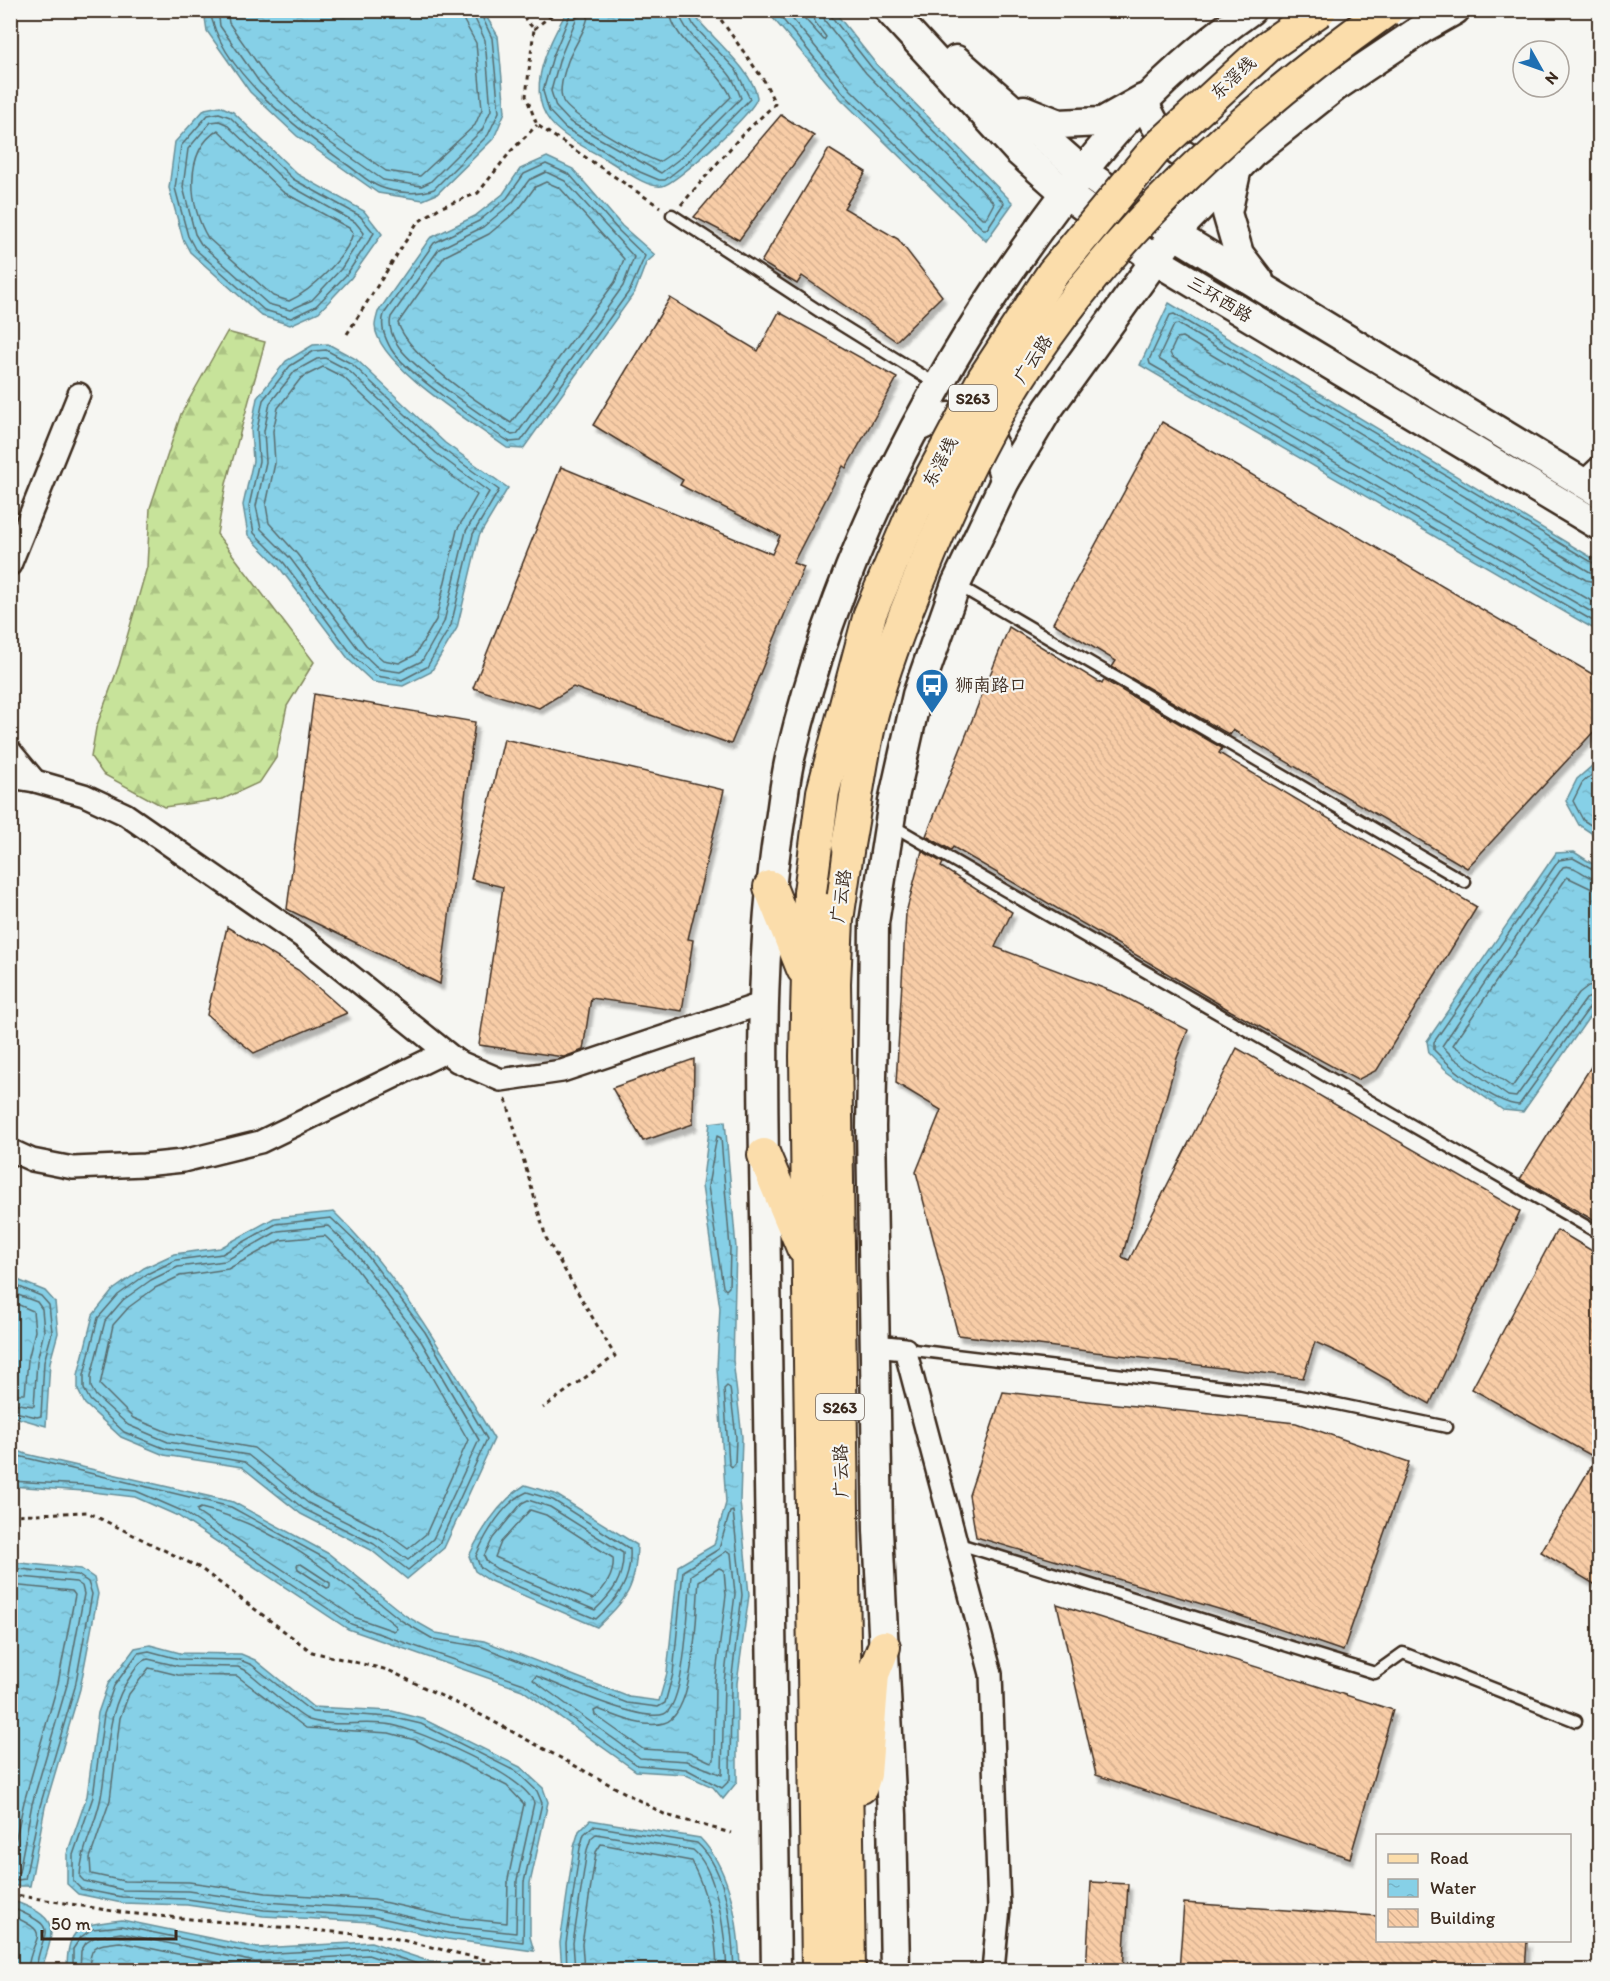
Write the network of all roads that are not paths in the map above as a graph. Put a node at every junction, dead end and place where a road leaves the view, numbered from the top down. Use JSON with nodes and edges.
{"nodes":[{"id":1,"x":889,"y":10,"type":"edge"},
{"id":2,"x":905,"y":10,"type":"edge"},
{"id":3,"x":1251,"y":10,"type":"edge"},
{"id":4,"x":1320,"y":10,"type":"edge"},
{"id":5,"x":1387,"y":10,"type":"edge"},
{"id":6,"x":1455,"y":10,"type":"edge"},
{"id":7,"x":1143,"y":99,"type":"junction"},
{"id":8,"x":1005,"y":103,"type":"junction"},
{"id":9,"x":1245,"y":160,"type":"junction"},
{"id":10,"x":1082,"y":170,"type":"junction"},
{"id":11,"x":1064,"y":192,"type":"junction"},
{"id":12,"x":672,"y":215,"type":"road end"},
{"id":13,"x":1174,"y":234,"type":"junction"},
{"id":14,"x":1155,"y":260,"type":"junction"},
{"id":15,"x":1270,"y":293,"type":"junction"},
{"id":16,"x":938,"y":385,"type":"junction"},
{"id":17,"x":79,"y":394,"type":"dead end"},
{"id":18,"x":916,"y":428,"type":"junction"},
{"id":19,"x":1005,"y":480,"type":"junction"},
{"id":20,"x":1594,"y":481,"type":"edge"},
{"id":21,"x":1599,"y":526,"type":"edge"},
{"id":22,"x":14,"y":542,"type":"edge"},
{"id":23,"x":10,"y":565,"type":"edge"},
{"id":24,"x":956,"y":584,"type":"junction"},
{"id":25,"x":10,"y":751,"type":"edge"},
{"id":26,"x":10,"y":777,"type":"edge"},
{"id":27,"x":35,"y":781,"type":"junction"},
{"id":28,"x":890,"y":824,"type":"junction"},
{"id":29,"x":1465,"y":882,"type":"dead end"},
{"id":30,"x":770,"y":887,"type":"junction"},
{"id":31,"x":810,"y":892,"type":"joint"},
{"id":32,"x":808,"y":980,"type":"junction"},
{"id":33,"x":764,"y":1003,"type":"junction"},
{"id":34,"x":445,"y":1052,"type":"junction"},
{"id":35,"x":10,"y":1150,"type":"edge"},
{"id":36,"x":764,"y":1155,"type":"junction"},
{"id":37,"x":1599,"y":1234,"type":"edge"},
{"id":38,"x":809,"y":1263,"type":"junction"},
{"id":39,"x":875,"y":1346,"type":"junction"},
{"id":40,"x":905,"y":1349,"type":"junction"},
{"id":41,"x":1447,"y":1427,"type":"dead end"},
{"id":42,"x":956,"y":1543,"type":"junction"},
{"id":43,"x":884,"y":1647,"type":"junction"},
{"id":44,"x":1576,"y":1721,"type":"dead end"},
{"id":45,"x":847,"y":1834,"type":"junction"},
{"id":46,"x":776,"y":1971,"type":"edge"},
{"id":47,"x":818,"y":1971,"type":"edge"},
{"id":48,"x":849,"y":1971,"type":"edge"},
{"id":49,"x":895,"y":1971,"type":"edge"},
{"id":50,"x":993,"y":1971,"type":"edge"}],
"edges":[{"from":1,"to":11,"type":"main road","name":"三环西路"},
{"from":2,"to":8,"type":"main road","name":"三环西路"},
{"from":3,"to":7,"type":"main road","number":"S263"},
{"from":4,"to":31,"type":"main road","name":"东滘线","number":"S263","bridge":true},
{"from":5,"to":45,"type":"main road","name":"广云路","number":"S263","bridge":true},
{"from":6,"to":9,"type":"main road","number":"S263"},
{"from":7,"to":8,"type":"main road"},
{"from":7,"to":9,"type":"main road"},
{"from":7,"to":10,"type":"main road","number":"S263"},
{"from":8,"to":10,"type":"main road","name":"三环西路"},
{"from":9,"to":13,"type":"main road","number":"S263"},
{"from":9,"to":15,"type":"main road"},
{"from":10,"to":11,"type":"main road","number":"S263"},
{"from":10,"to":13,"type":"main road","name":"三环西路"},
{"from":11,"to":14,"type":"main road","name":"三环西路"},
{"from":11,"to":16,"type":"main road","number":"S263"},
{"from":12,"to":16,"type":"lane"},
{"from":13,"to":14,"type":"main road","number":"S263"},
{"from":13,"to":15,"type":"main road","name":"三环西路"},
{"from":14,"to":19,"type":"main road","number":"S263"},
{"from":14,"to":21,"type":"main road","name":"三环西路"},
{"from":15,"to":20,"type":"main road","name":"三环西路"},
{"from":16,"to":18,"type":"main road","number":"S263"},
{"from":17,"to":22,"type":"street"},
{"from":18,"to":19,"type":"main road"},
{"from":18,"to":30,"type":"main road","number":"S263"},
{"from":19,"to":24,"type":"main road","number":"S263"},
{"from":22,"to":23,"type":"street"},
{"from":24,"to":28,"type":"main road","number":"S263"},
{"from":24,"to":29,"type":"lane"},
{"from":25,"to":27,"type":"street"},
{"from":26,"to":27,"type":"street"},
{"from":27,"to":34,"type":"street"},
{"from":28,"to":37,"type":"lane"},
{"from":28,"to":39,"type":"main road","number":"S263"},
{"from":30,"to":32,"type":"main road"},
{"from":30,"to":33,"type":"main road","number":"S263"},
{"from":31,"to":32,"type":"main road","name":"广云路","number":"S263"},
{"from":32,"to":38,"type":"main road","name":"广云路","number":"S263"},
{"from":33,"to":34,"type":"street"},
{"from":33,"to":36,"type":"main road","number":"S263"},
{"from":34,"to":35,"type":"street"},
{"from":36,"to":38,"type":"main road"},
{"from":36,"to":46,"type":"main road","number":"S263"},
{"from":38,"to":47,"type":"main road","name":"广云路","number":"S263"},
{"from":39,"to":40,"type":"street"},
{"from":39,"to":43,"type":"main road","number":"S263"},
{"from":40,"to":41,"type":"lane"},
{"from":40,"to":42,"type":"street"},
{"from":42,"to":44,"type":"lane"},
{"from":42,"to":50,"type":"street"},
{"from":43,"to":45,"type":"main road"},
{"from":43,"to":49,"type":"main road","number":"S263"},
{"from":45,"to":48,"type":"main road","name":"广云路","number":"S263"}]}
